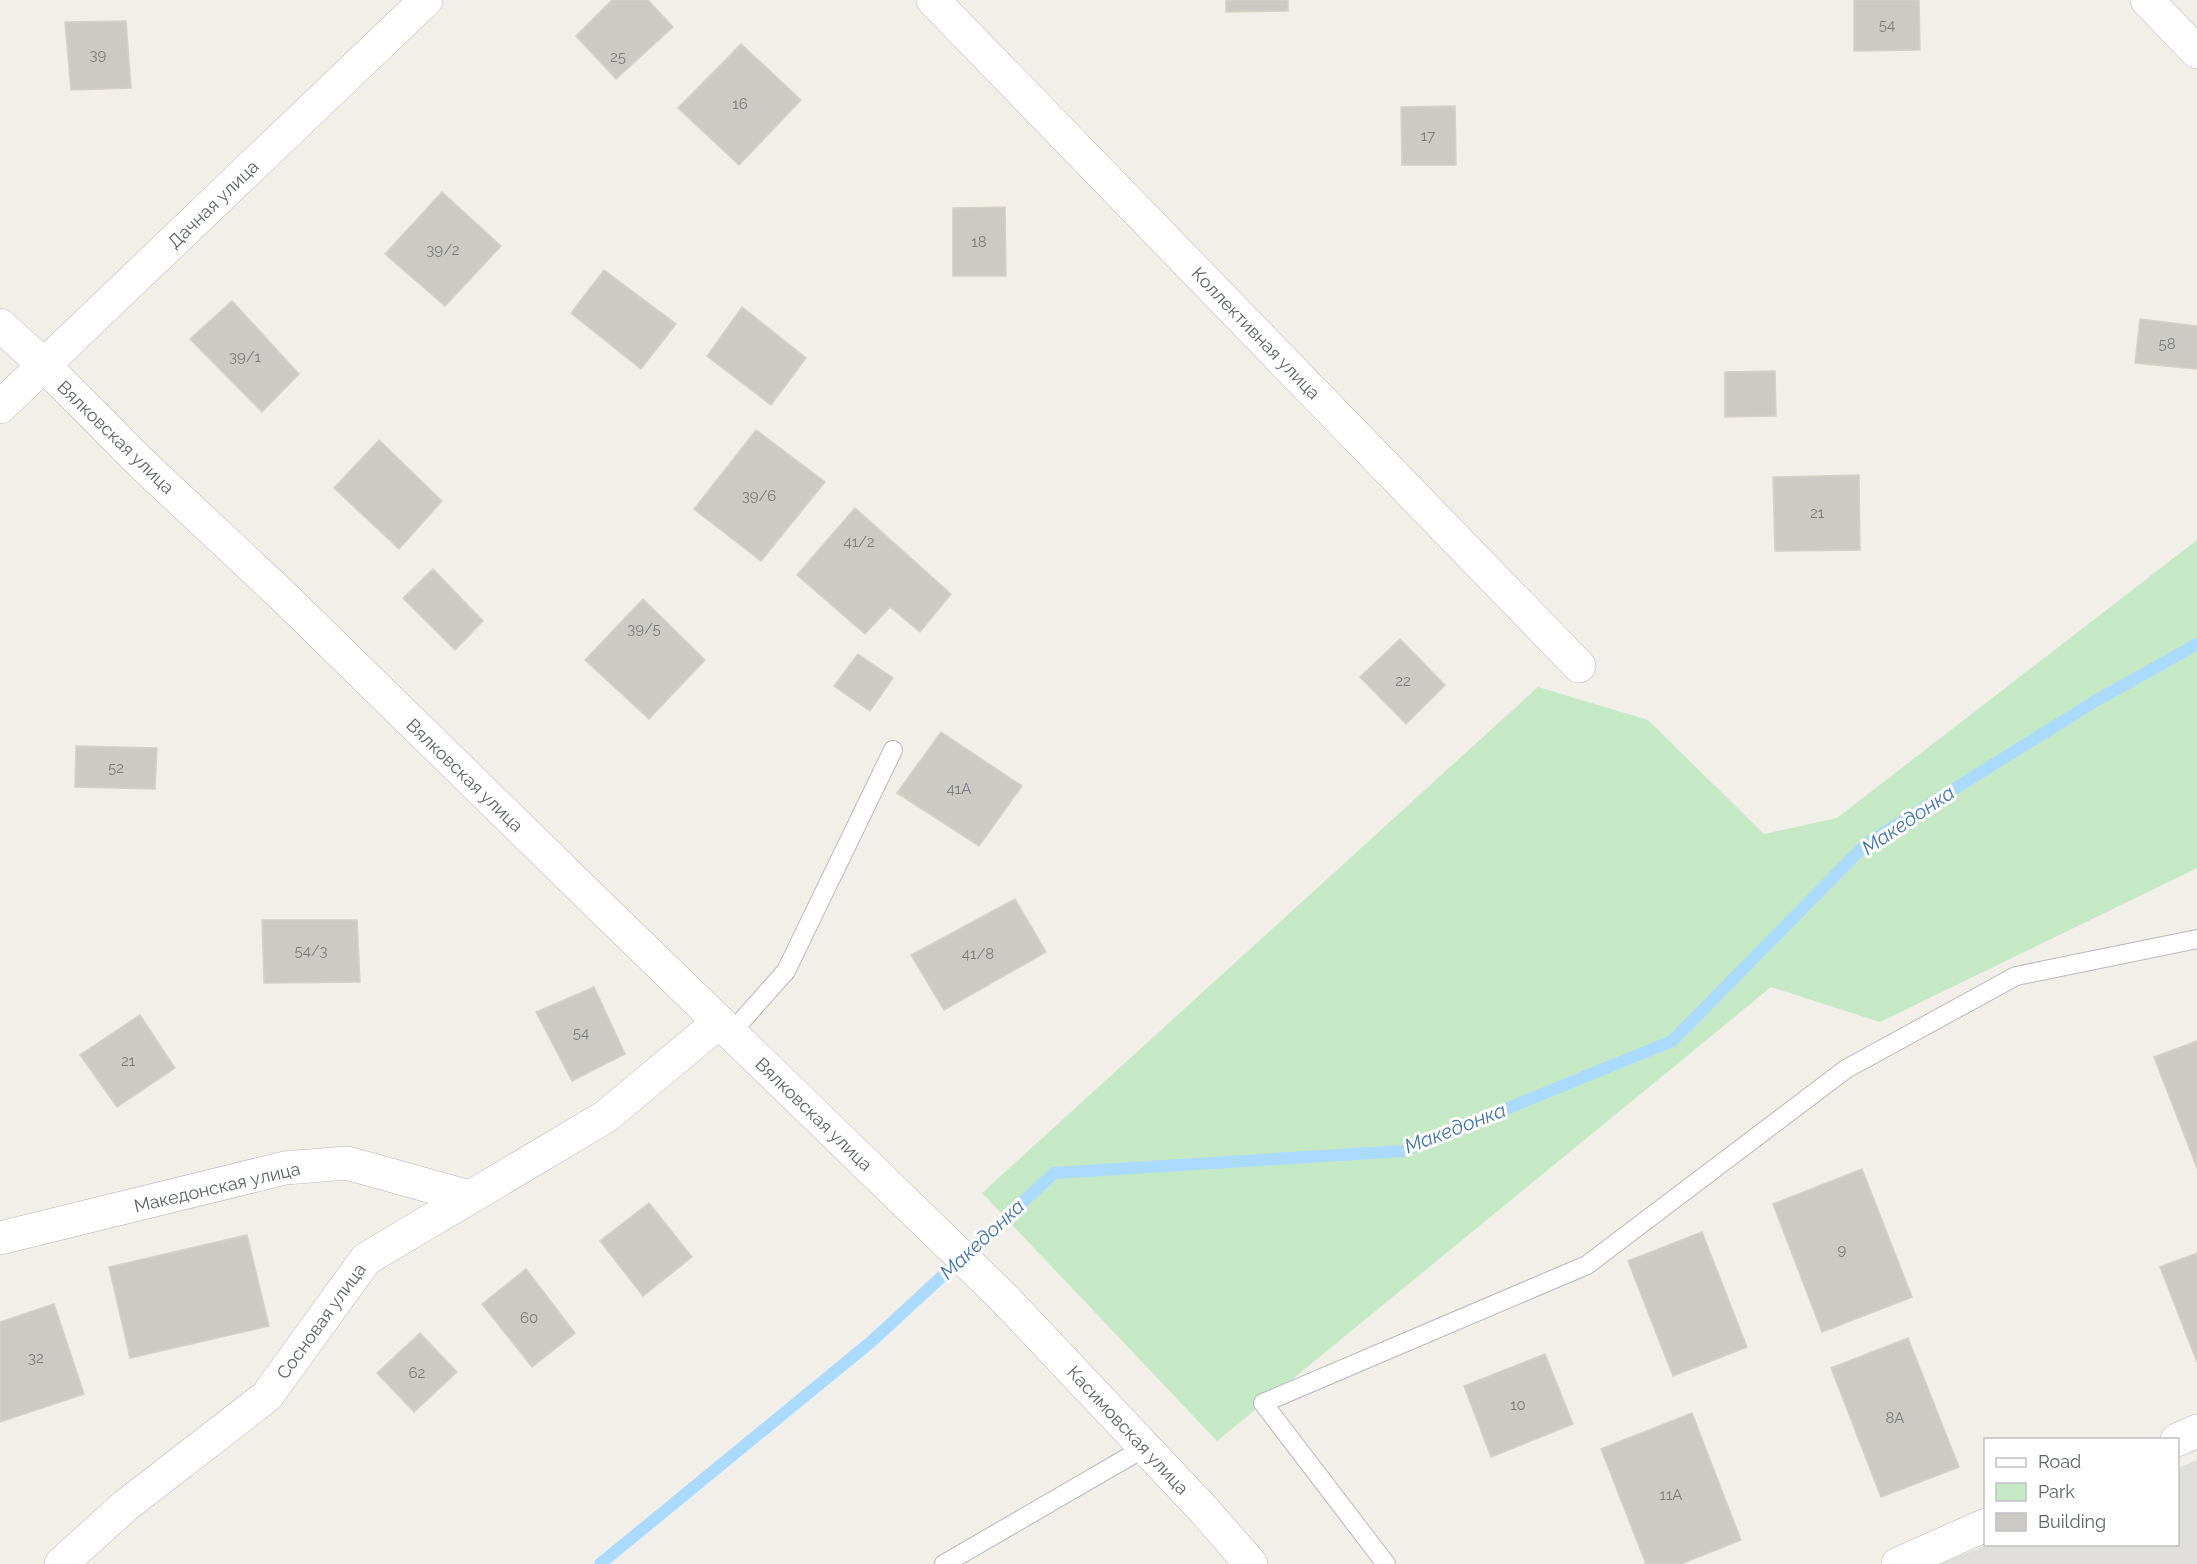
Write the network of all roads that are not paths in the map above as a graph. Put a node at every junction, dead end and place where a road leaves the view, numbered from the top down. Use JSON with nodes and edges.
{"nodes":[{"id":1,"x":426,"y":0,"type":"edge"},
{"id":2,"x":933,"y":0,"type":"edge"},
{"id":3,"x":2147,"y":0,"type":"edge"},
{"id":4,"x":2197,"y":52,"type":"edge"},
{"id":5,"x":0,"y":325,"type":"edge"},
{"id":6,"x":44,"y":365,"type":"junction"},
{"id":7,"x":0,"y":407,"type":"edge"},
{"id":8,"x":1579,"y":666,"type":"dead end"},
{"id":9,"x":893,"y":750,"type":"dead end"},
{"id":10,"x":2197,"y":939,"type":"edge"},
{"id":11,"x":725,"y":1028,"type":"junction"},
{"id":12,"x":469,"y":1197,"type":"junction"},
{"id":13,"x":0,"y":1238,"type":"edge"},
{"id":14,"x":1003,"y":1297,"type":"joint"},
{"id":15,"x":2197,"y":1431,"type":"edge"},
{"id":16,"x":2179,"y":1439,"type":"edge"},
{"id":17,"x":1144,"y":1448,"type":"junction"},
{"id":18,"x":1984,"y":1526,"type":"edge"},
{"id":19,"x":61,"y":1564,"type":"edge"},
{"id":20,"x":944,"y":1564,"type":"edge"},
{"id":21,"x":1251,"y":1564,"type":"edge"},
{"id":22,"x":1386,"y":1564,"type":"edge"},
{"id":23,"x":1898,"y":1564,"type":"edge"}],
"edges":[{"from":1,"to":6,"type":"street","name":"Дачная улица"},
{"from":2,"to":8,"type":"street","name":"Коллективная улица"},
{"from":3,"to":4,"type":"street"},
{"from":5,"to":6,"type":"street","name":"Вялковская улица"},
{"from":6,"to":7,"type":"street","name":"Дачная улица"},
{"from":6,"to":11,"type":"street","name":"Вялковская улица"},
{"from":9,"to":11,"type":"lane"},
{"from":10,"to":22,"type":"lane"},
{"from":11,"to":12,"type":"street","name":"Сосновая улица"},
{"from":11,"to":14,"type":"street","name":"Вялковская улица"},
{"from":12,"to":13,"type":"street","name":"Македонская улица"},
{"from":12,"to":19,"type":"street","name":"Сосновая улица"},
{"from":14,"to":17,"type":"street","name":"Касимовская улица"},
{"from":15,"to":16,"type":"street"},
{"from":17,"to":20,"type":"lane"},
{"from":17,"to":21,"type":"street","name":"Касимовская улица"},
{"from":18,"to":23,"type":"street"}]}
